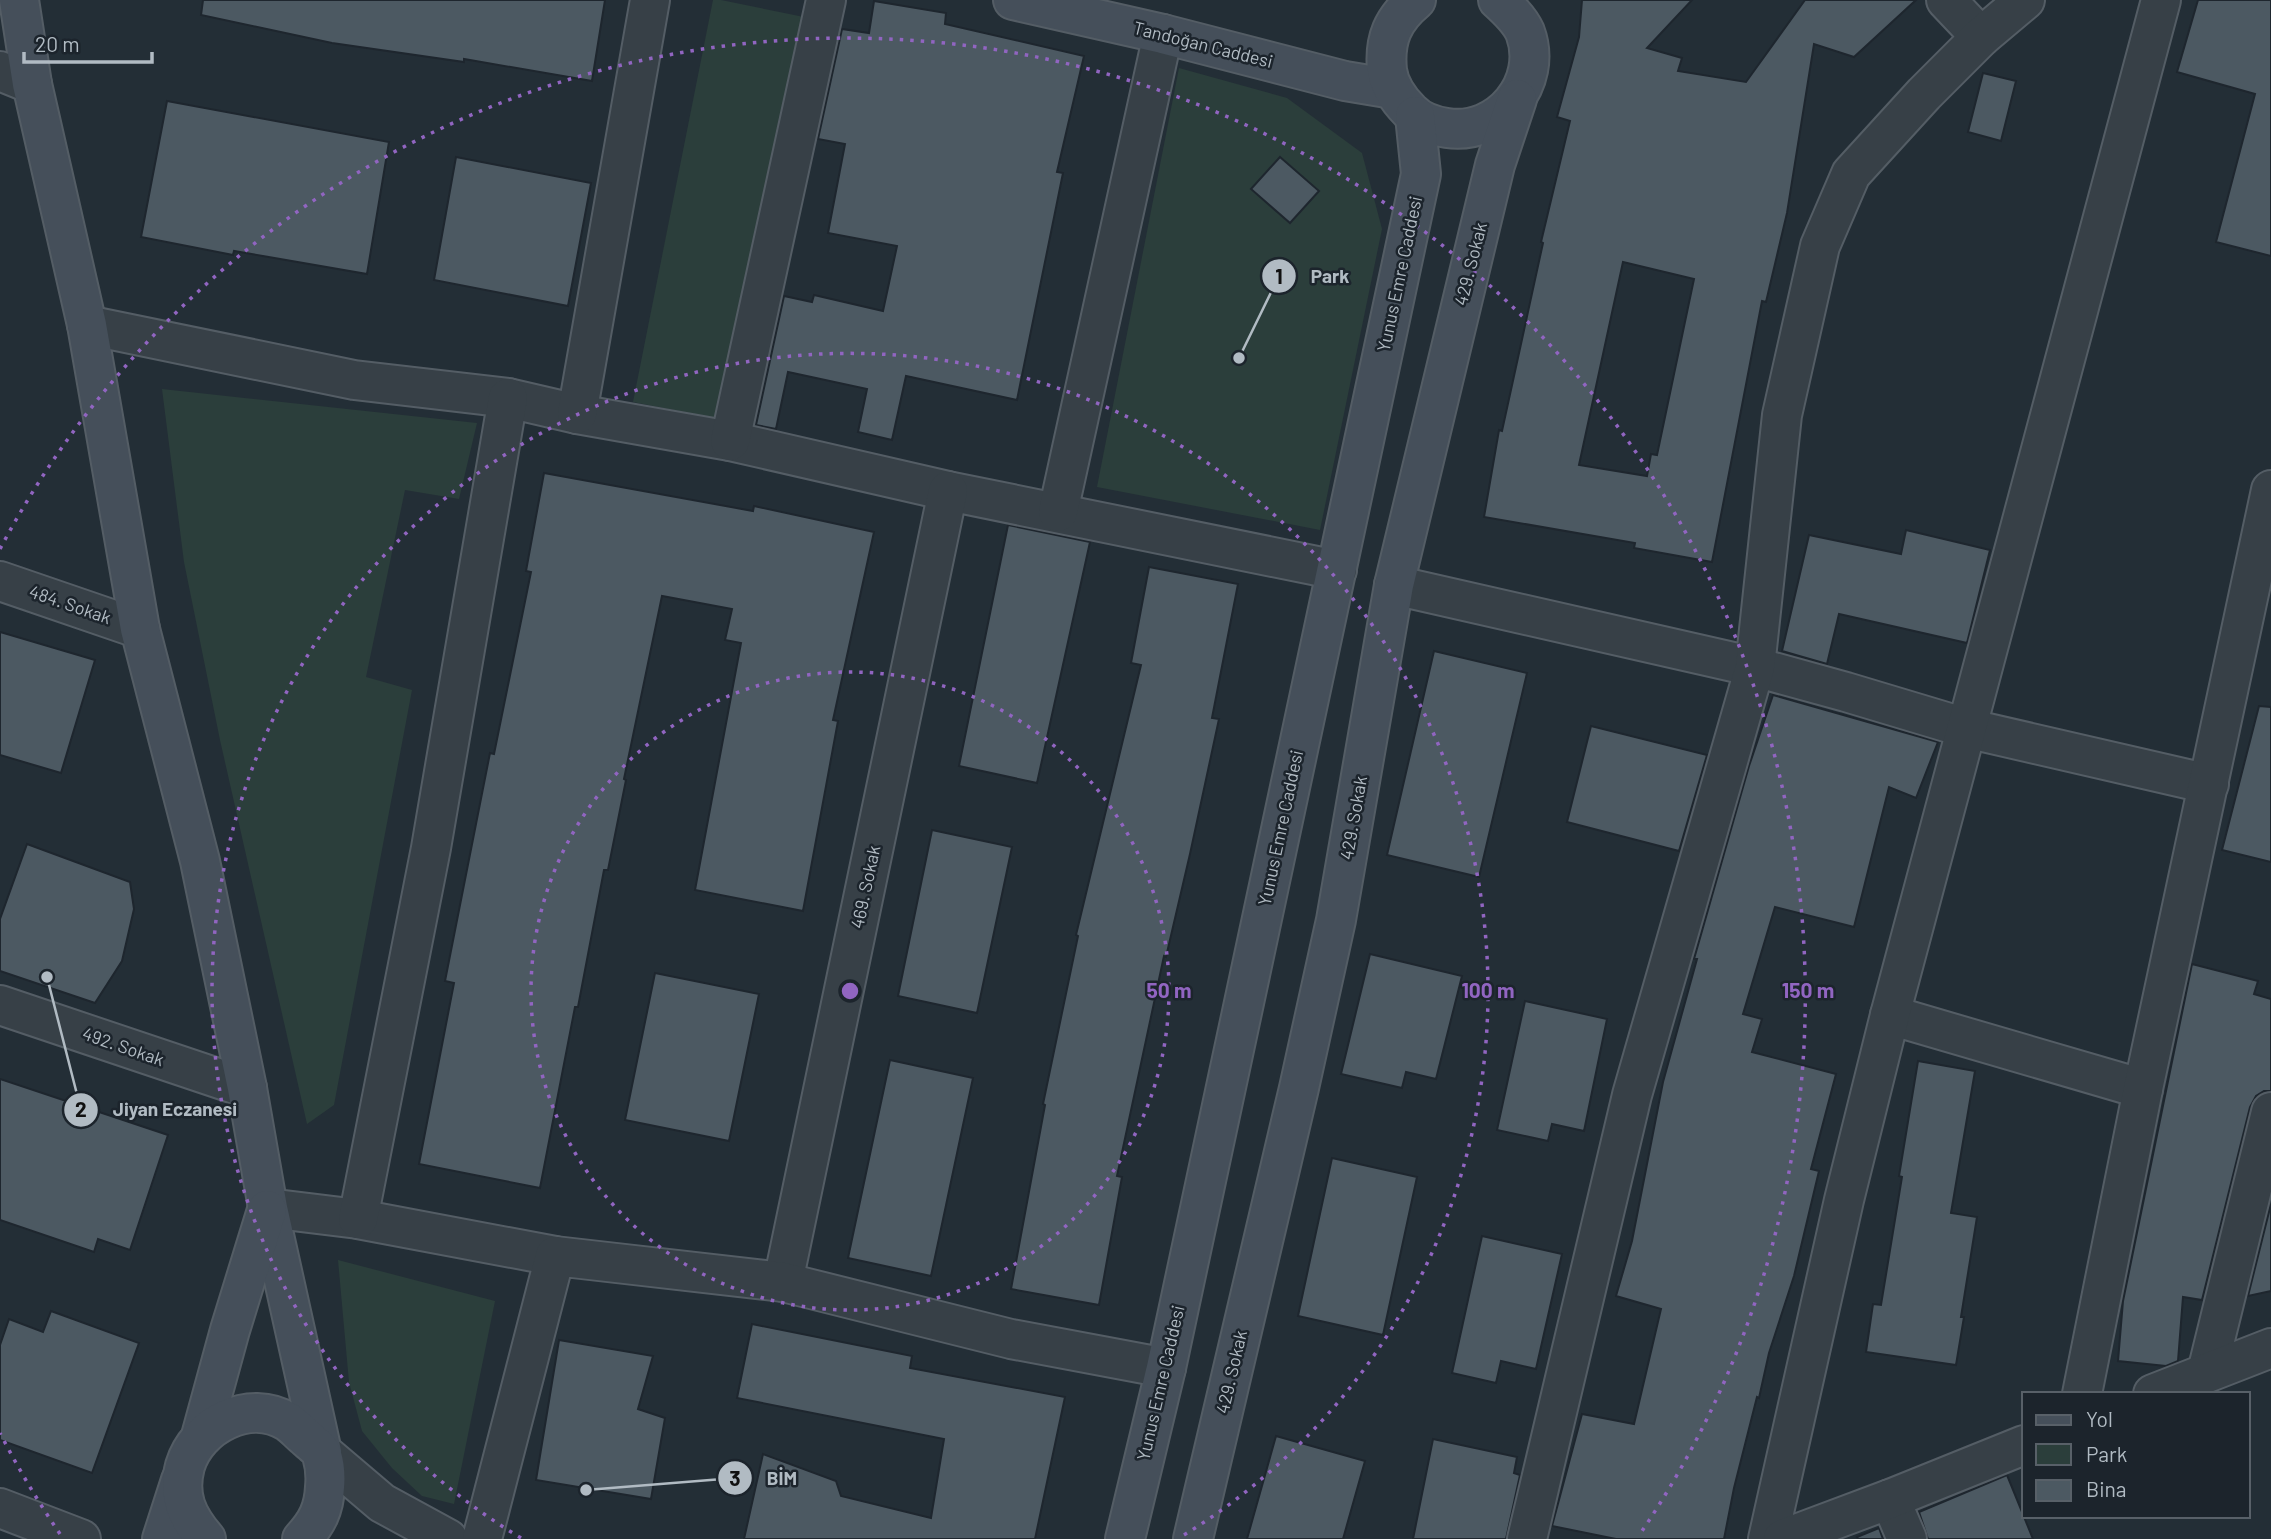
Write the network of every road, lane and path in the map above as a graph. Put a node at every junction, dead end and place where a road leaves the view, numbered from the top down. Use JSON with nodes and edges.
{"nodes":[{"id":1,"x":19,"y":0,"type":"edge"},
{"id":2,"x":650,"y":0,"type":"edge"},
{"id":3,"x":826,"y":0,"type":"edge"},
{"id":4,"x":1013,"y":0,"type":"edge"},
{"id":5,"x":1416,"y":0,"type":"edge"},
{"id":6,"x":1497,"y":0,"type":"edge"},
{"id":7,"x":1946,"y":0,"type":"edge"},
{"id":8,"x":2025,"y":0,"type":"edge"},
{"id":9,"x":2161,"y":0,"type":"edge"},
{"id":10,"x":1531,"y":16,"type":"edge"},
{"id":11,"x":1163,"y":34,"type":"junction"},
{"id":12,"x":1981,"y":37,"type":"junction"},
{"id":13,"x":16,"y":78,"type":"edge"},
{"id":14,"x":1517,"y":99,"type":"junction"},
{"id":15,"x":1404,"y":102,"type":"junction"},
{"id":16,"x":88,"y":325,"type":"junction"},
{"id":17,"x":508,"y":398,"type":"junction"},
{"id":18,"x":577,"y":414,"type":"junction"},
{"id":19,"x":730,"y":441,"type":"junction"},
{"id":20,"x":2271,"y":490,"type":"edge"},
{"id":21,"x":948,"y":491,"type":"junction"},
{"id":22,"x":1058,"y":512,"type":"junction"},
{"id":23,"x":1337,"y":570,"type":"junction"},
{"id":24,"x":0,"y":581,"type":"edge"},
{"id":25,"x":1394,"y":585,"type":"junction"},
{"id":26,"x":140,"y":629,"type":"junction"},
{"id":27,"x":1755,"y":667,"type":"junction"},
{"id":28,"x":1966,"y":728,"type":"junction"},
{"id":29,"x":2209,"y":784,"type":"junction"},
{"id":30,"x":0,"y":1005,"type":"edge"},
{"id":31,"x":1889,"y":1015,"type":"junction"},
{"id":32,"x":247,"y":1088,"type":"junction"},
{"id":33,"x":2143,"y":1089,"type":"junction"},
{"id":34,"x":2271,"y":1112,"type":"edge"},
{"id":35,"x":268,"y":1208,"type":"junction"},
{"id":36,"x":358,"y":1219,"type":"junction"},
{"id":37,"x":555,"y":1256,"type":"junction"},
{"id":38,"x":783,"y":1282,"type":"junction"},
{"id":39,"x":2271,"y":1348,"type":"edge"},
{"id":40,"x":1166,"y":1368,"type":"junction"},
{"id":41,"x":2207,"y":1372,"type":"junction"},
{"id":42,"x":2081,"y":1392,"type":"edge"},
{"id":43,"x":2158,"y":1392,"type":"edge"},
{"id":44,"x":201,"y":1436,"type":"junction"},
{"id":45,"x":2022,"y":1446,"type":"edge"},
{"id":46,"x":322,"y":1452,"type":"junction"},
{"id":47,"x":182,"y":1478,"type":"junction"},
{"id":48,"x":1891,"y":1499,"type":"junction"},
{"id":49,"x":0,"y":1508,"type":"edge"},
{"id":50,"x":81,"y":1539,"type":"edge"},
{"id":51,"x":162,"y":1539,"type":"edge"},
{"id":52,"x":206,"y":1539,"type":"edge"},
{"id":53,"x":302,"y":1539,"type":"edge"},
{"id":54,"x":448,"y":1539,"type":"edge"},
{"id":55,"x":482,"y":1539,"type":"edge"},
{"id":56,"x":1125,"y":1539,"type":"edge"},
{"id":57,"x":1193,"y":1539,"type":"edge"},
{"id":58,"x":1527,"y":1539,"type":"edge"},
{"id":59,"x":1768,"y":1539,"type":"edge"},
{"id":60,"x":1783,"y":1539,"type":"edge"},
{"id":61,"x":1907,"y":1539,"type":"edge"}],
"edges":[{"from":1,"to":13,"type":"main road"},
{"from":2,"to":18,"type":"street"},
{"from":3,"to":19,"type":"street"},
{"from":4,"to":11,"type":"main road","name":"Tandoğan Caddesi"},
{"from":5,"to":15,"type":"main road","name":"Yunus Emre Caddesi"},
{"from":6,"to":10,"type":"main road"},
{"from":7,"to":12,"type":"street"},
{"from":8,"to":12,"type":"street"},
{"from":9,"to":28,"type":"street"},
{"from":10,"to":14,"type":"main road","name":"429. Sokak"},
{"from":11,"to":15,"type":"main road","name":"Tandoğan Caddesi"},
{"from":11,"to":22,"type":"street"},
{"from":12,"to":27,"type":"street"},
{"from":13,"to":16,"type":"main road"},
{"from":14,"to":15,"type":"main road","name":"Tandoğan Caddesi"},
{"from":14,"to":25,"type":"main road","name":"429. Sokak"},
{"from":15,"to":23,"type":"main road","name":"Yunus Emre Caddesi"},
{"from":16,"to":17,"type":"street"},
{"from":16,"to":26,"type":"main road"},
{"from":17,"to":18,"type":"street"},
{"from":17,"to":36,"type":"street"},
{"from":18,"to":19,"type":"street"},
{"from":19,"to":21,"type":"street"},
{"from":20,"to":29,"type":"street"},
{"from":21,"to":22,"type":"street"},
{"from":21,"to":38,"type":"street","name":"469. Sokak"},
{"from":22,"to":23,"type":"street"},
{"from":23,"to":40,"type":"main road","name":"Yunus Emre Caddesi"},
{"from":24,"to":26,"type":"street","name":"484. Sokak"},
{"from":25,"to":27,"type":"street"},
{"from":25,"to":57,"type":"main road","name":"429. Sokak"},
{"from":26,"to":32,"type":"main road"},
{"from":27,"to":28,"type":"street"},
{"from":27,"to":58,"type":"street"},
{"from":28,"to":29,"type":"street"},
{"from":28,"to":31,"type":"street"},
{"from":29,"to":33,"type":"street"},
{"from":30,"to":32,"type":"street","name":"492. Sokak"},
{"from":31,"to":33,"type":"street"},
{"from":31,"to":59,"type":"street"},
{"from":32,"to":35,"type":"main road"},
{"from":33,"to":42,"type":"street"},
{"from":34,"to":41,"type":"street"},
{"from":35,"to":36,"type":"street"},
{"from":35,"to":44,"type":"main road"},
{"from":35,"to":46,"type":"main road"},
{"from":36,"to":37,"type":"street"},
{"from":37,"to":38,"type":"street"},
{"from":37,"to":55,"type":"street"},
{"from":38,"to":40,"type":"street"},
{"from":39,"to":41,"type":"street"},
{"from":40,"to":56,"type":"main road","name":"Yunus Emre Caddesi"},
{"from":41,"to":43,"type":"street"},
{"from":44,"to":46,"type":"main road"},
{"from":44,"to":47,"type":"main road"},
{"from":45,"to":48,"type":"street"},
{"from":46,"to":53,"type":"main road"},
{"from":46,"to":54,"type":"street"},
{"from":47,"to":51,"type":"main road"},
{"from":47,"to":52,"type":"main road"},
{"from":48,"to":60,"type":"street"},
{"from":48,"to":61,"type":"street"},
{"from":49,"to":50,"type":"street"}]}
